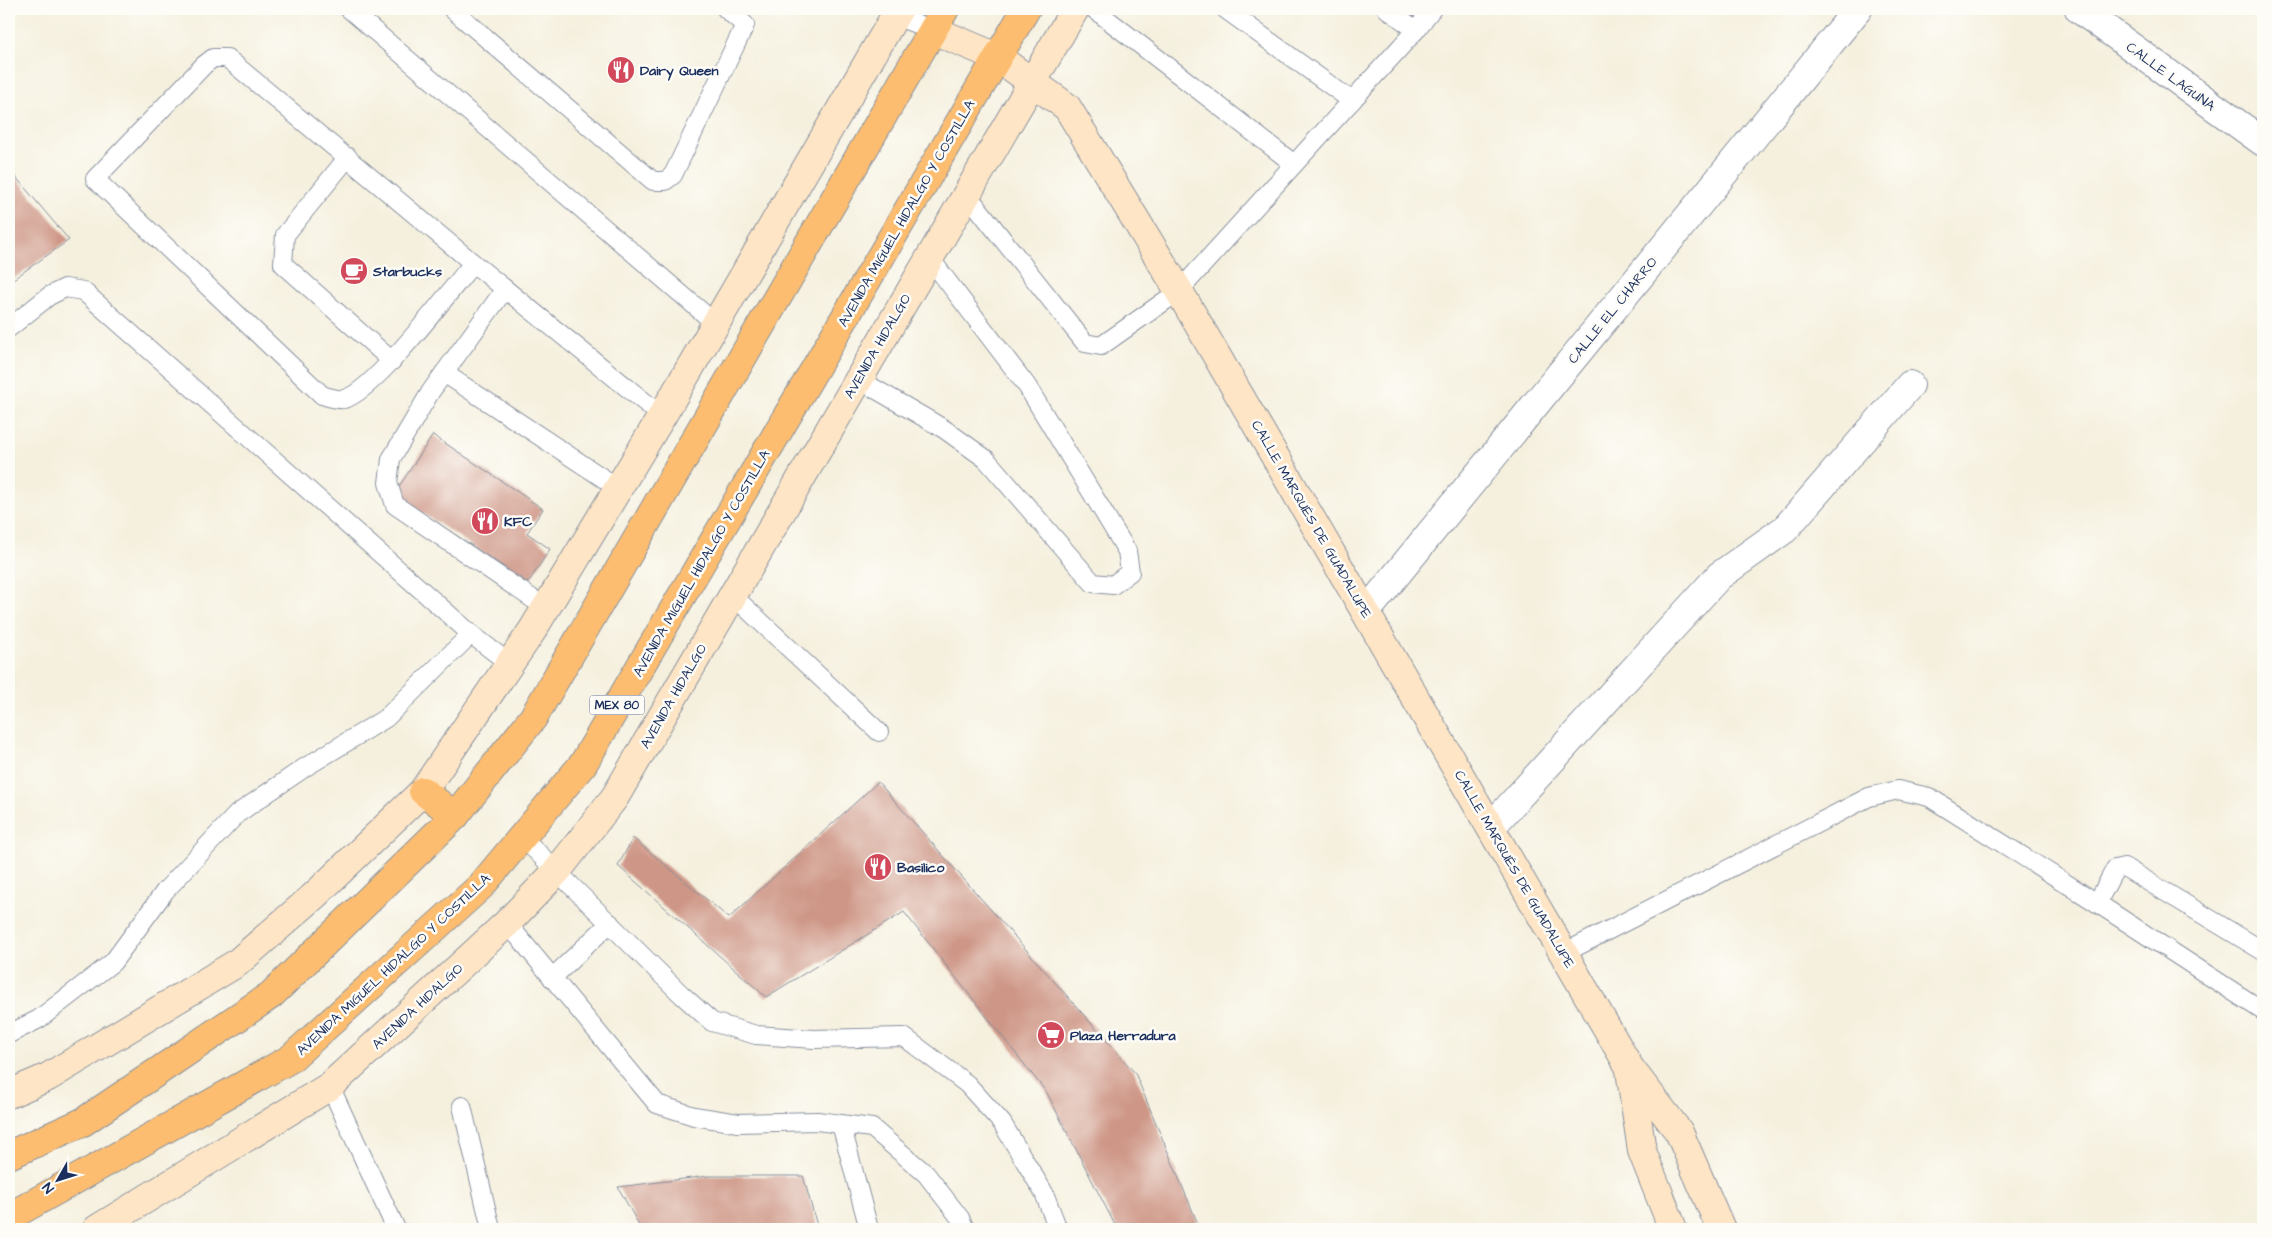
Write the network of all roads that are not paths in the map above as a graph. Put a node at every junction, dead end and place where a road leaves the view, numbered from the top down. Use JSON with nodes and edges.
{"nodes":[{"id":1,"x":349,"y":9,"type":"edge"},
{"id":2,"x":452,"y":9,"type":"edge"},
{"id":3,"x":726,"y":9,"type":"edge"},
{"id":4,"x":1026,"y":9,"type":"edge"},
{"id":5,"x":1075,"y":9,"type":"edge"},
{"id":6,"x":1094,"y":9,"type":"edge"},
{"id":7,"x":1225,"y":9,"type":"edge"},
{"id":8,"x":1387,"y":9,"type":"edge"},
{"id":9,"x":1432,"y":9,"type":"edge"},
{"id":10,"x":1858,"y":9,"type":"edge"},
{"id":11,"x":2079,"y":9,"type":"edge"},
{"id":12,"x":894,"y":11,"type":"edge"},
{"id":13,"x":939,"y":20,"type":"edge"},
{"id":14,"x":1416,"y":30,"type":"junction"},
{"id":15,"x":997,"y":58,"type":"junction"},
{"id":16,"x":1031,"y":81,"type":"junction"},
{"id":17,"x":1352,"y":101,"type":"junction"},
{"id":18,"x":2263,"y":142,"type":"edge"},
{"id":19,"x":348,"y":158,"type":"junction"},
{"id":20,"x":1294,"y":164,"type":"junction"},
{"id":21,"x":966,"y":193,"type":"junction"},
{"id":22,"x":929,"y":258,"type":"junction"},
{"id":23,"x":473,"y":263,"type":"junction"},
{"id":24,"x":505,"y":288,"type":"junction"},
{"id":25,"x":1179,"y":291,"type":"junction"},
{"id":26,"x":716,"y":324,"type":"junction"},
{"id":27,"x":9,"y":328,"type":"edge"},
{"id":28,"x":392,"y":361,"type":"junction"},
{"id":29,"x":444,"y":373,"type":"junction"},
{"id":30,"x":858,"y":378,"type":"junction"},
{"id":31,"x":1910,"y":386,"type":"dead end"},
{"id":32,"x":662,"y":416,"type":"junction"},
{"id":33,"x":618,"y":488,"type":"junction"},
{"id":34,"x":732,"y":595,"type":"junction"},
{"id":35,"x":546,"y":608,"type":"junction"},
{"id":36,"x":1366,"y":612,"type":"junction"},
{"id":37,"x":471,"y":634,"type":"junction"},
{"id":38,"x":510,"y":664,"type":"junction"},
{"id":39,"x":879,"y":732,"type":"dead end"},
{"id":40,"x":423,"y":791,"type":"junction"},
{"id":41,"x":455,"y":816,"type":"junction"},
{"id":42,"x":1490,"y":827,"type":"junction"},
{"id":43,"x":522,"y":837,"type":"junction"},
{"id":44,"x":557,"y":871,"type":"junction"},
{"id":45,"x":2097,"y":902,"type":"junction"},
{"id":46,"x":507,"y":923,"type":"junction"},
{"id":47,"x":610,"y":924,"type":"junction"},
{"id":48,"x":2263,"y":951,"type":"edge"},
{"id":49,"x":1564,"y":953,"type":"junction"},
{"id":50,"x":552,"y":978,"type":"junction"},
{"id":51,"x":2263,"y":1011,"type":"edge"},
{"id":52,"x":9,"y":1034,"type":"edge"},
{"id":53,"x":1630,"y":1068,"type":"junction"},
{"id":54,"x":330,"y":1086,"type":"junction"},
{"id":55,"x":9,"y":1094,"type":"edge"},
{"id":56,"x":462,"y":1106,"type":"dead end"},
{"id":57,"x":841,"y":1124,"type":"junction"},
{"id":58,"x":9,"y":1154,"type":"edge"},
{"id":59,"x":9,"y":1217,"type":"edge"},
{"id":60,"x":97,"y":1229,"type":"edge"},
{"id":61,"x":396,"y":1229,"type":"edge"},
{"id":62,"x":491,"y":1229,"type":"edge"},
{"id":63,"x":868,"y":1229,"type":"edge"},
{"id":64,"x":965,"y":1229,"type":"edge"},
{"id":65,"x":1058,"y":1229,"type":"edge"},
{"id":66,"x":1673,"y":1229,"type":"edge"},
{"id":67,"x":1721,"y":1229,"type":"edge"}],
"edges":[{"from":1,"to":26,"type":"lane"},
{"from":2,"to":3,"type":"lane"},
{"from":4,"to":15,"type":"main road","name":"AVENIDA MIGUEL HIDALGO Y COSTILLA","number":"MEX 80"},
{"from":5,"to":16,"type":"street","name":"AVENIDA HIDALGO"},
{"from":6,"to":20,"type":"lane"},
{"from":7,"to":17,"type":"lane"},
{"from":8,"to":14,"type":"lane"},
{"from":9,"to":14,"type":"lane"},
{"from":10,"to":36,"type":"street","name":"CALLE EL CHARRO"},
{"from":11,"to":18,"type":"street","name":"CALLE LAGUNA"},
{"from":12,"to":13,"type":"lane"},
{"from":12,"to":26,"type":"street"},
{"from":13,"to":15,"type":"street","name":"CALLE MARQUÉS DE GUADALUPE"},
{"from":13,"to":41,"type":"main road"},
{"from":14,"to":17,"type":"lane"},
{"from":15,"to":16,"type":"street","name":"CALLE MARQUÉS DE GUADALUPE"},
{"from":15,"to":43,"type":"main road","name":"AVENIDA MIGUEL HIDALGO Y COSTILLA","number":"MEX 80"},
{"from":16,"to":21,"type":"street","name":"AVENIDA HIDALGO"},
{"from":16,"to":25,"type":"street","name":"CALLE MARQUÉS DE GUADALUPE"},
{"from":17,"to":20,"type":"lane"},
{"from":19,"to":23,"type":"lane"},
{"from":19,"to":28,"type":"lane"},
{"from":19,"to":28,"type":"lane"},
{"from":20,"to":25,"type":"lane"},
{"from":21,"to":22,"type":"street","name":"AVENIDA HIDALGO"},
{"from":21,"to":25,"type":"lane"},
{"from":22,"to":30,"type":"street","name":"AVENIDA HIDALGO"},
{"from":22,"to":30,"type":"lane"},
{"from":23,"to":24,"type":"lane"},
{"from":23,"to":28,"type":"lane"},
{"from":24,"to":29,"type":"lane"},
{"from":24,"to":32,"type":"lane"},
{"from":25,"to":36,"type":"street","name":"CALLE MARQUÉS DE GUADALUPE"},
{"from":26,"to":32,"type":"street"},
{"from":27,"to":37,"type":"lane"},
{"from":29,"to":33,"type":"lane"},
{"from":29,"to":35,"type":"lane"},
{"from":30,"to":34,"type":"street","name":"AVENIDA HIDALGO"},
{"from":31,"to":42,"type":"street"},
{"from":32,"to":33,"type":"street"},
{"from":33,"to":35,"type":"street"},
{"from":34,"to":39,"type":"lane"},
{"from":34,"to":44,"type":"street","name":"AVENIDA HIDALGO"},
{"from":35,"to":38,"type":"street"},
{"from":36,"to":42,"type":"street","name":"CALLE MARQUÉS DE GUADALUPE"},
{"from":37,"to":38,"type":"lane"},
{"from":37,"to":52,"type":"lane"},
{"from":38,"to":40,"type":"street"},
{"from":40,"to":41,"type":"main road"},
{"from":40,"to":55,"type":"street"},
{"from":41,"to":58,"type":"main road"},
{"from":42,"to":49,"type":"street","name":"CALLE MARQUÉS DE GUADALUPE"},
{"from":43,"to":44,"type":"lane"},
{"from":43,"to":59,"type":"main road","name":"AVENIDA MIGUEL HIDALGO Y COSTILLA","number":"MEX 80"},
{"from":44,"to":46,"type":"street","name":"AVENIDA HIDALGO"},
{"from":44,"to":47,"type":"lane"},
{"from":45,"to":48,"type":"lane"},
{"from":45,"to":49,"type":"lane"},
{"from":45,"to":51,"type":"lane"},
{"from":46,"to":50,"type":"lane"},
{"from":46,"to":54,"type":"street","name":"AVENIDA HIDALGO"},
{"from":47,"to":50,"type":"lane"},
{"from":47,"to":65,"type":"lane"},
{"from":49,"to":53,"type":"street","name":"CALLE MARQUÉS DE GUADALUPE"},
{"from":50,"to":57,"type":"lane"},
{"from":53,"to":66,"type":"street","name":"CALLE MARQUÉS DE GUADALUPE"},
{"from":53,"to":67,"type":"street","name":"CALLE MARQUÉS DE GUADALUPE"},
{"from":54,"to":60,"type":"street","name":"AVENIDA HIDALGO"},
{"from":54,"to":61,"type":"lane"},
{"from":56,"to":62,"type":"lane"},
{"from":57,"to":63,"type":"lane"},
{"from":57,"to":64,"type":"lane"}]}
